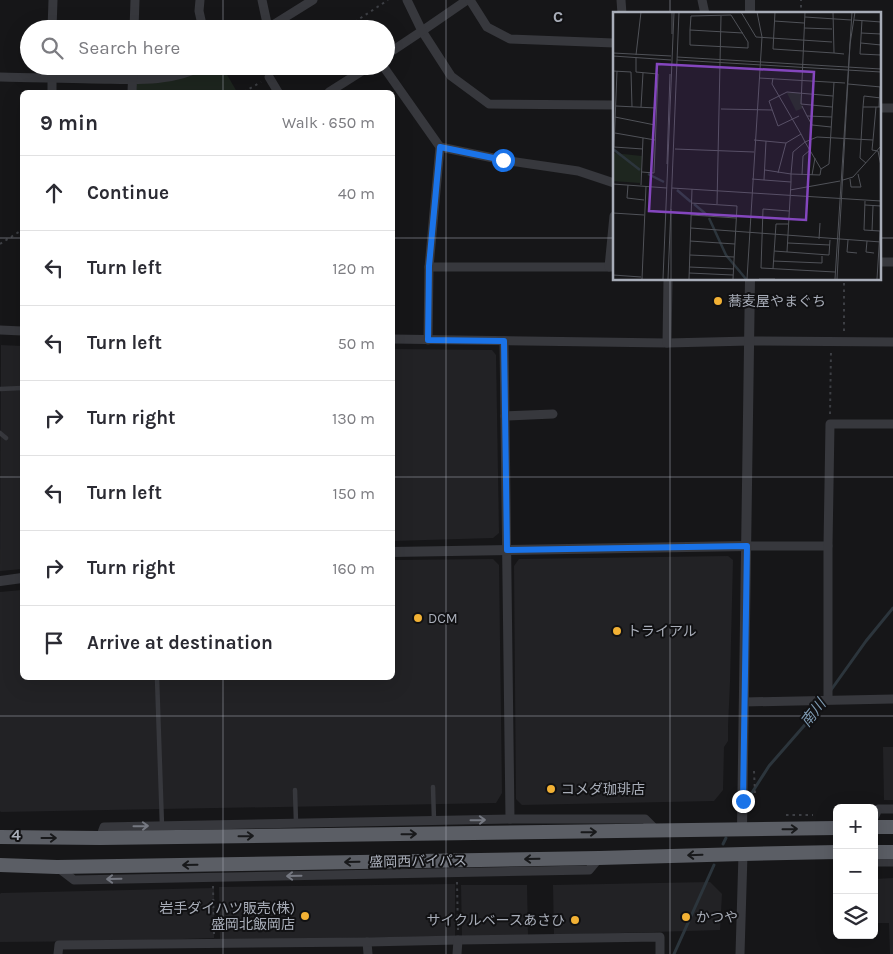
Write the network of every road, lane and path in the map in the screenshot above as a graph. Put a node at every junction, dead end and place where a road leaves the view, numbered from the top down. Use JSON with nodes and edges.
{"nodes":[{"id":1,"x":53,"y":0,"type":"edge"},
{"id":2,"x":134,"y":0,"type":"edge"},
{"id":3,"x":200,"y":0,"type":"edge"},
{"id":4,"x":262,"y":0,"type":"edge"},
{"id":5,"x":313,"y":0,"type":"edge"},
{"id":6,"x":388,"y":0,"type":"edge"},
{"id":7,"x":407,"y":0,"type":"edge"},
{"id":8,"x":468,"y":0,"type":"edge"},
{"id":9,"x":52,"y":20,"type":"edge"},
{"id":10,"x":134,"y":20,"type":"edge"},
{"id":11,"x":200,"y":20,"type":"edge"},
{"id":12,"x":266,"y":20,"type":"edge"},
{"id":13,"x":280,"y":20,"type":"edge"},
{"id":14,"x":358,"y":20,"type":"edge"},
{"id":15,"x":422,"y":31,"type":"junction"},
{"id":16,"x":613,"y":43,"type":"edge"},
{"id":17,"x":395,"y":49,"type":"edge"},
{"id":18,"x":132,"y":75,"type":"edge"},
{"id":19,"x":176,"y":75,"type":"edge"},
{"id":20,"x":356,"y":75,"type":"edge"},
{"id":21,"x":389,"y":75,"type":"edge"},
{"id":22,"x":0,"y":77,"type":"edge"},
{"id":23,"x":269,"y":77,"type":"dead end"},
{"id":24,"x":52,"y":78,"type":"junction"},
{"id":25,"x":132,"y":79,"type":"junction"},
{"id":26,"x":52,"y":90,"type":"edge"},
{"id":27,"x":132,"y":90,"type":"edge"},
{"id":28,"x":277,"y":90,"type":"edge"},
{"id":29,"x":332,"y":90,"type":"edge"},
{"id":30,"x":613,"y":106,"type":"edge"},
{"id":31,"x":880,"y":108,"type":"edge"},
{"id":32,"x":893,"y":108,"type":"edge"},
{"id":33,"x":440,"y":147,"type":"junction"},
{"id":34,"x":613,"y":183,"type":"edge"},
{"id":35,"x":20,"y":231,"type":"edge"},
{"id":36,"x":613,"y":233,"type":"edge"},
{"id":37,"x":0,"y":244,"type":"edge"},
{"id":38,"x":880,"y":262,"type":"edge"},
{"id":39,"x":893,"y":262,"type":"edge"},
{"id":40,"x":429,"y":266,"type":"junction"},
{"id":41,"x":611,"y":266,"type":"edge"},
{"id":42,"x":668,"y":280,"type":"edge"},
{"id":43,"x":750,"y":280,"type":"edge"},
{"id":44,"x":844,"y":280,"type":"edge"},
{"id":45,"x":0,"y":330,"type":"edge"},
{"id":46,"x":20,"y":331,"type":"edge"},
{"id":47,"x":844,"y":332,"type":"dead end"},
{"id":48,"x":395,"y":340,"type":"edge"},
{"id":49,"x":428,"y":340,"type":"junction"},
{"id":50,"x":504,"y":341,"type":"junction"},
{"id":51,"x":750,"y":341,"type":"junction"},
{"id":52,"x":831,"y":342,"type":"junction"},
{"id":53,"x":893,"y":342,"type":"edge"},
{"id":54,"x":667,"y":343,"type":"junction"},
{"id":55,"x":20,"y":388,"type":"edge"},
{"id":56,"x":0,"y":389,"type":"edge"},
{"id":57,"x":553,"y":414,"type":"dead end"},
{"id":58,"x":505,"y":416,"type":"junction"},
{"id":59,"x":830,"y":424,"type":"junction"},
{"id":60,"x":893,"y":424,"type":"edge"},
{"id":61,"x":0,"y":432,"type":"edge"},
{"id":62,"x":6,"y":438,"type":"dead end"},
{"id":63,"x":747,"y":546,"type":"junction"},
{"id":64,"x":828,"y":546,"type":"junction"},
{"id":65,"x":507,"y":550,"type":"junction"},
{"id":66,"x":395,"y":552,"type":"edge"},
{"id":67,"x":20,"y":578,"type":"edge"},
{"id":68,"x":0,"y":580,"type":"edge"},
{"id":69,"x":157,"y":680,"type":"edge"},
{"id":70,"x":893,"y":698,"type":"edge"},
{"id":71,"x":828,"y":700,"type":"junction"},
{"id":72,"x":744,"y":702,"type":"junction"},
{"id":73,"x":754,"y":763,"type":"dead end"},
{"id":74,"x":433,"y":787,"type":"dead end"},
{"id":75,"x":294,"y":790,"type":"dead end"},
{"id":76,"x":755,"y":793,"type":"dead end"},
{"id":77,"x":878,"y":809,"type":"edge"},
{"id":78,"x":893,"y":809,"type":"edge"},
{"id":79,"x":813,"y":815,"type":"dead end"},
{"id":80,"x":778,"y":816,"type":"dead end"},
{"id":81,"x":510,"y":819,"type":"junction"},
{"id":82,"x":434,"y":821,"type":"junction"},
{"id":83,"x":296,"y":823,"type":"junction"},
{"id":84,"x":743,"y":824,"type":"junction"},
{"id":85,"x":162,"y":826,"type":"junction"},
{"id":86,"x":878,"y":827,"type":"edge"},
{"id":87,"x":893,"y":827,"type":"edge"},
{"id":88,"x":833,"y":828,"type":"edge"},
{"id":89,"x":657,"y":831,"type":"junction"},
{"id":90,"x":0,"y":838,"type":"edge"},
{"id":91,"x":100,"y":838,"type":"junction"},
{"id":92,"x":833,"y":852,"type":"edge"},
{"id":93,"x":878,"y":852,"type":"edge"},
{"id":94,"x":893,"y":852,"type":"edge"},
{"id":95,"x":743,"y":854,"type":"junction"},
{"id":96,"x":878,"y":862,"type":"edge"},
{"id":97,"x":893,"y":862,"type":"edge"},
{"id":98,"x":0,"y":865,"type":"edge"},
{"id":99,"x":458,"y":881,"type":"dead end"},
{"id":100,"x":214,"y":884,"type":"dead end"},
{"id":101,"x":458,"y":940,"type":"junction"},
{"id":102,"x":367,"y":942,"type":"junction"},
{"id":103,"x":266,"y":943,"type":"junction"},
{"id":104,"x":214,"y":944,"type":"junction"},
{"id":105,"x":58,"y":954,"type":"edge"},
{"id":106,"x":266,"y":954,"type":"edge"},
{"id":107,"x":368,"y":954,"type":"edge"},
{"id":108,"x":457,"y":954,"type":"edge"},
{"id":109,"x":660,"y":954,"type":"edge"},
{"id":110,"x":740,"y":954,"type":"edge"}],
"edges":[{"from":1,"to":9,"type":"street"},
{"from":2,"to":10,"type":"street"},
{"from":3,"to":11,"type":"street"},
{"from":4,"to":12,"type":"street"},
{"from":5,"to":13,"type":"street"},
{"from":6,"to":14,"type":"path"},
{"from":7,"to":15,"type":"street"},
{"from":8,"to":15,"type":"street"},
{"from":8,"to":16,"type":"street"},
{"from":15,"to":17,"type":"street"},
{"from":15,"to":30,"type":"street"},
{"from":18,"to":25,"type":"street"},
{"from":19,"to":25,"type":"street"},
{"from":20,"to":29,"type":"street"},
{"from":21,"to":33,"type":"street"},
{"from":22,"to":24,"type":"street"},
{"from":23,"to":28,"type":"street"},
{"from":24,"to":25,"type":"street"},
{"from":24,"to":26,"type":"street"},
{"from":25,"to":27,"type":"street"},
{"from":31,"to":32,"type":"street"},
{"from":33,"to":34,"type":"street"},
{"from":33,"to":40,"type":"street"},
{"from":35,"to":37,"type":"path"},
{"from":36,"to":41,"type":"street"},
{"from":38,"to":39,"type":"street"},
{"from":40,"to":41,"type":"street"},
{"from":40,"to":49,"type":"street"},
{"from":42,"to":54,"type":"street"},
{"from":43,"to":51,"type":"street"},
{"from":44,"to":47,"type":"path"},
{"from":45,"to":46,"type":"street"},
{"from":48,"to":49,"type":"street"},
{"from":49,"to":50,"type":"street"},
{"from":50,"to":54,"type":"street"},
{"from":50,"to":58,"type":"street"},
{"from":51,"to":52,"type":"street"},
{"from":51,"to":54,"type":"street"},
{"from":51,"to":63,"type":"street"},
{"from":52,"to":53,"type":"street"},
{"from":52,"to":59,"type":"path"},
{"from":55,"to":56,"type":"lane"},
{"from":57,"to":58,"type":"street"},
{"from":58,"to":65,"type":"street"},
{"from":59,"to":60,"type":"street"},
{"from":59,"to":64,"type":"street"},
{"from":61,"to":62,"type":"lane"},
{"from":63,"to":64,"type":"street"},
{"from":63,"to":65,"type":"street"},
{"from":63,"to":72,"type":"street"},
{"from":64,"to":71,"type":"street"},
{"from":65,"to":66,"type":"street"},
{"from":65,"to":81,"type":"street"},
{"from":67,"to":68,"type":"street"},
{"from":69,"to":85,"type":"lane"},
{"from":70,"to":71,"type":"street"},
{"from":71,"to":72,"type":"street"},
{"from":72,"to":84,"type":"street"},
{"from":73,"to":76,"type":"path"},
{"from":74,"to":82,"type":"lane"},
{"from":75,"to":83,"type":"lane"},
{"from":77,"to":78,"type":"street"},
{"from":79,"to":80,"type":"path"},
{"from":82,"to":81,"type":"street","one_way":true},
{"from":81,"to":89,"type":"street"},
{"from":82,"to":83,"type":"street"},
{"from":83,"to":85,"type":"street"},
{"from":84,"to":88,"type":"highway","name":"盛岡西バイパス","one_way":true},
{"from":84,"to":89,"type":"highway","name":"盛岡西バイパス"},
{"from":91,"to":85,"type":"street","one_way":true},
{"from":86,"to":87,"type":"highway"},
{"from":91,"to":89,"type":"highway","name":"盛岡西バイパス","one_way":true},
{"from":90,"to":91,"type":"highway","name":"盛岡西バイパス","one_way":true},
{"from":92,"to":95,"type":"highway","name":"盛岡西バイパス"},
{"from":93,"to":94,"type":"highway"},
{"from":95,"to":98,"type":"highway","name":"盛岡西バイパス","one_way":true},
{"from":95,"to":110,"type":"street"},
{"from":96,"to":97,"type":"street"},
{"from":99,"to":101,"type":"path"},
{"from":100,"to":104,"type":"path"},
{"from":101,"to":102,"type":"street"},
{"from":101,"to":108,"type":"street"},
{"from":101,"to":109,"type":"street"},
{"from":102,"to":103,"type":"street"},
{"from":102,"to":107,"type":"street"},
{"from":103,"to":104,"type":"street"},
{"from":103,"to":106,"type":"street"},
{"from":104,"to":105,"type":"street"}]}
